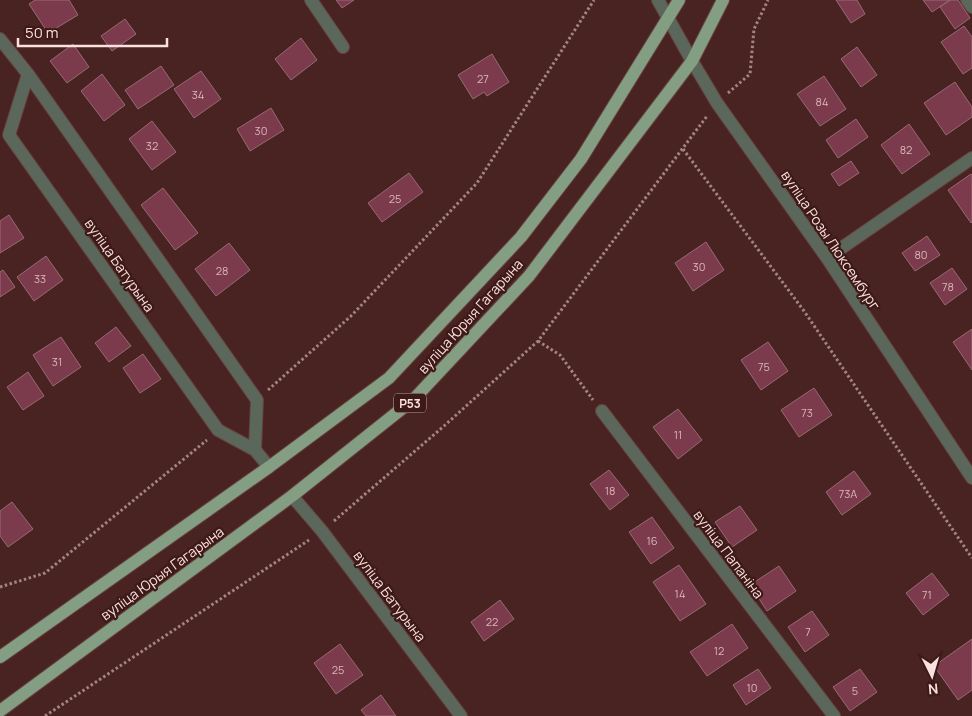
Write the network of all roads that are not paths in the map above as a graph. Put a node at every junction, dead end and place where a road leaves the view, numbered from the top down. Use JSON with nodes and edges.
{"nodes":[{"id":1,"x":311,"y":0,"type":"edge"},
{"id":2,"x":658,"y":0,"type":"edge"},
{"id":3,"x":664,"y":0,"type":"edge"},
{"id":4,"x":679,"y":0,"type":"edge"},
{"id":5,"x":722,"y":0,"type":"edge"},
{"id":6,"x":967,"y":0,"type":"edge"},
{"id":7,"x":972,"y":7,"type":"edge"},
{"id":8,"x":668,"y":17,"type":"junction"},
{"id":9,"x":0,"y":39,"type":"edge"},
{"id":10,"x":343,"y":47,"type":"dead end"},
{"id":11,"x":692,"y":61,"type":"junction"},
{"id":12,"x":28,"y":74,"type":"junction"},
{"id":13,"x":972,"y":158,"type":"edge"},
{"id":14,"x":827,"y":258,"type":"junction"},
{"id":15,"x":602,"y":411,"type":"road end"},
{"id":16,"x":255,"y":450,"type":"junction"},
{"id":17,"x":269,"y":467,"type":"junction"},
{"id":18,"x":972,"y":478,"type":"edge"},
{"id":19,"x":292,"y":496,"type":"junction"},
{"id":20,"x":0,"y":657,"type":"edge"},
{"id":21,"x":0,"y":711,"type":"edge"},
{"id":22,"x":461,"y":716,"type":"edge"},
{"id":23,"x":834,"y":716,"type":"edge"}],
"edges":[{"from":1,"to":10,"type":"street"},
{"from":2,"to":8,"type":"street"},
{"from":3,"to":8,"type":"street"},
{"from":4,"to":8,"type":"main road","name":"вуліца Юрыя Гагарына","number":"Р53"},
{"from":5,"to":11,"type":"main road","name":"вуліца Юрыя Гагарына","number":"Р53"},
{"from":6,"to":7,"type":"street"},
{"from":8,"to":11,"type":"street","name":"вуліца Розы Люксембург"},
{"from":8,"to":17,"type":"main road","name":"вуліца Юрыя Гагарына","number":"Р53"},
{"from":9,"to":12,"type":"street"},
{"from":11,"to":14,"type":"street","name":"вуліца Розы Люксембург"},
{"from":11,"to":19,"type":"main road","name":"вуліца Юрыя Гагарына","number":"Р53"},
{"from":12,"to":16,"type":"street"},
{"from":12,"to":16,"type":"street","name":"вуліца Батурына"},
{"from":13,"to":14,"type":"street"},
{"from":14,"to":18,"type":"street","name":"вуліца Розы Люксембург"},
{"from":15,"to":23,"type":"street","name":"вуліца Папаніна"},
{"from":16,"to":17,"type":"street","name":"вуліца Батурына"},
{"from":17,"to":20,"type":"main road","name":"вуліца Юрыя Гагарына","number":"Р53"},
{"from":19,"to":21,"type":"main road","name":"вуліца Юрыя Гагарына","number":"Р53"},
{"from":19,"to":22,"type":"street","name":"вуліца Батурына"}]}
